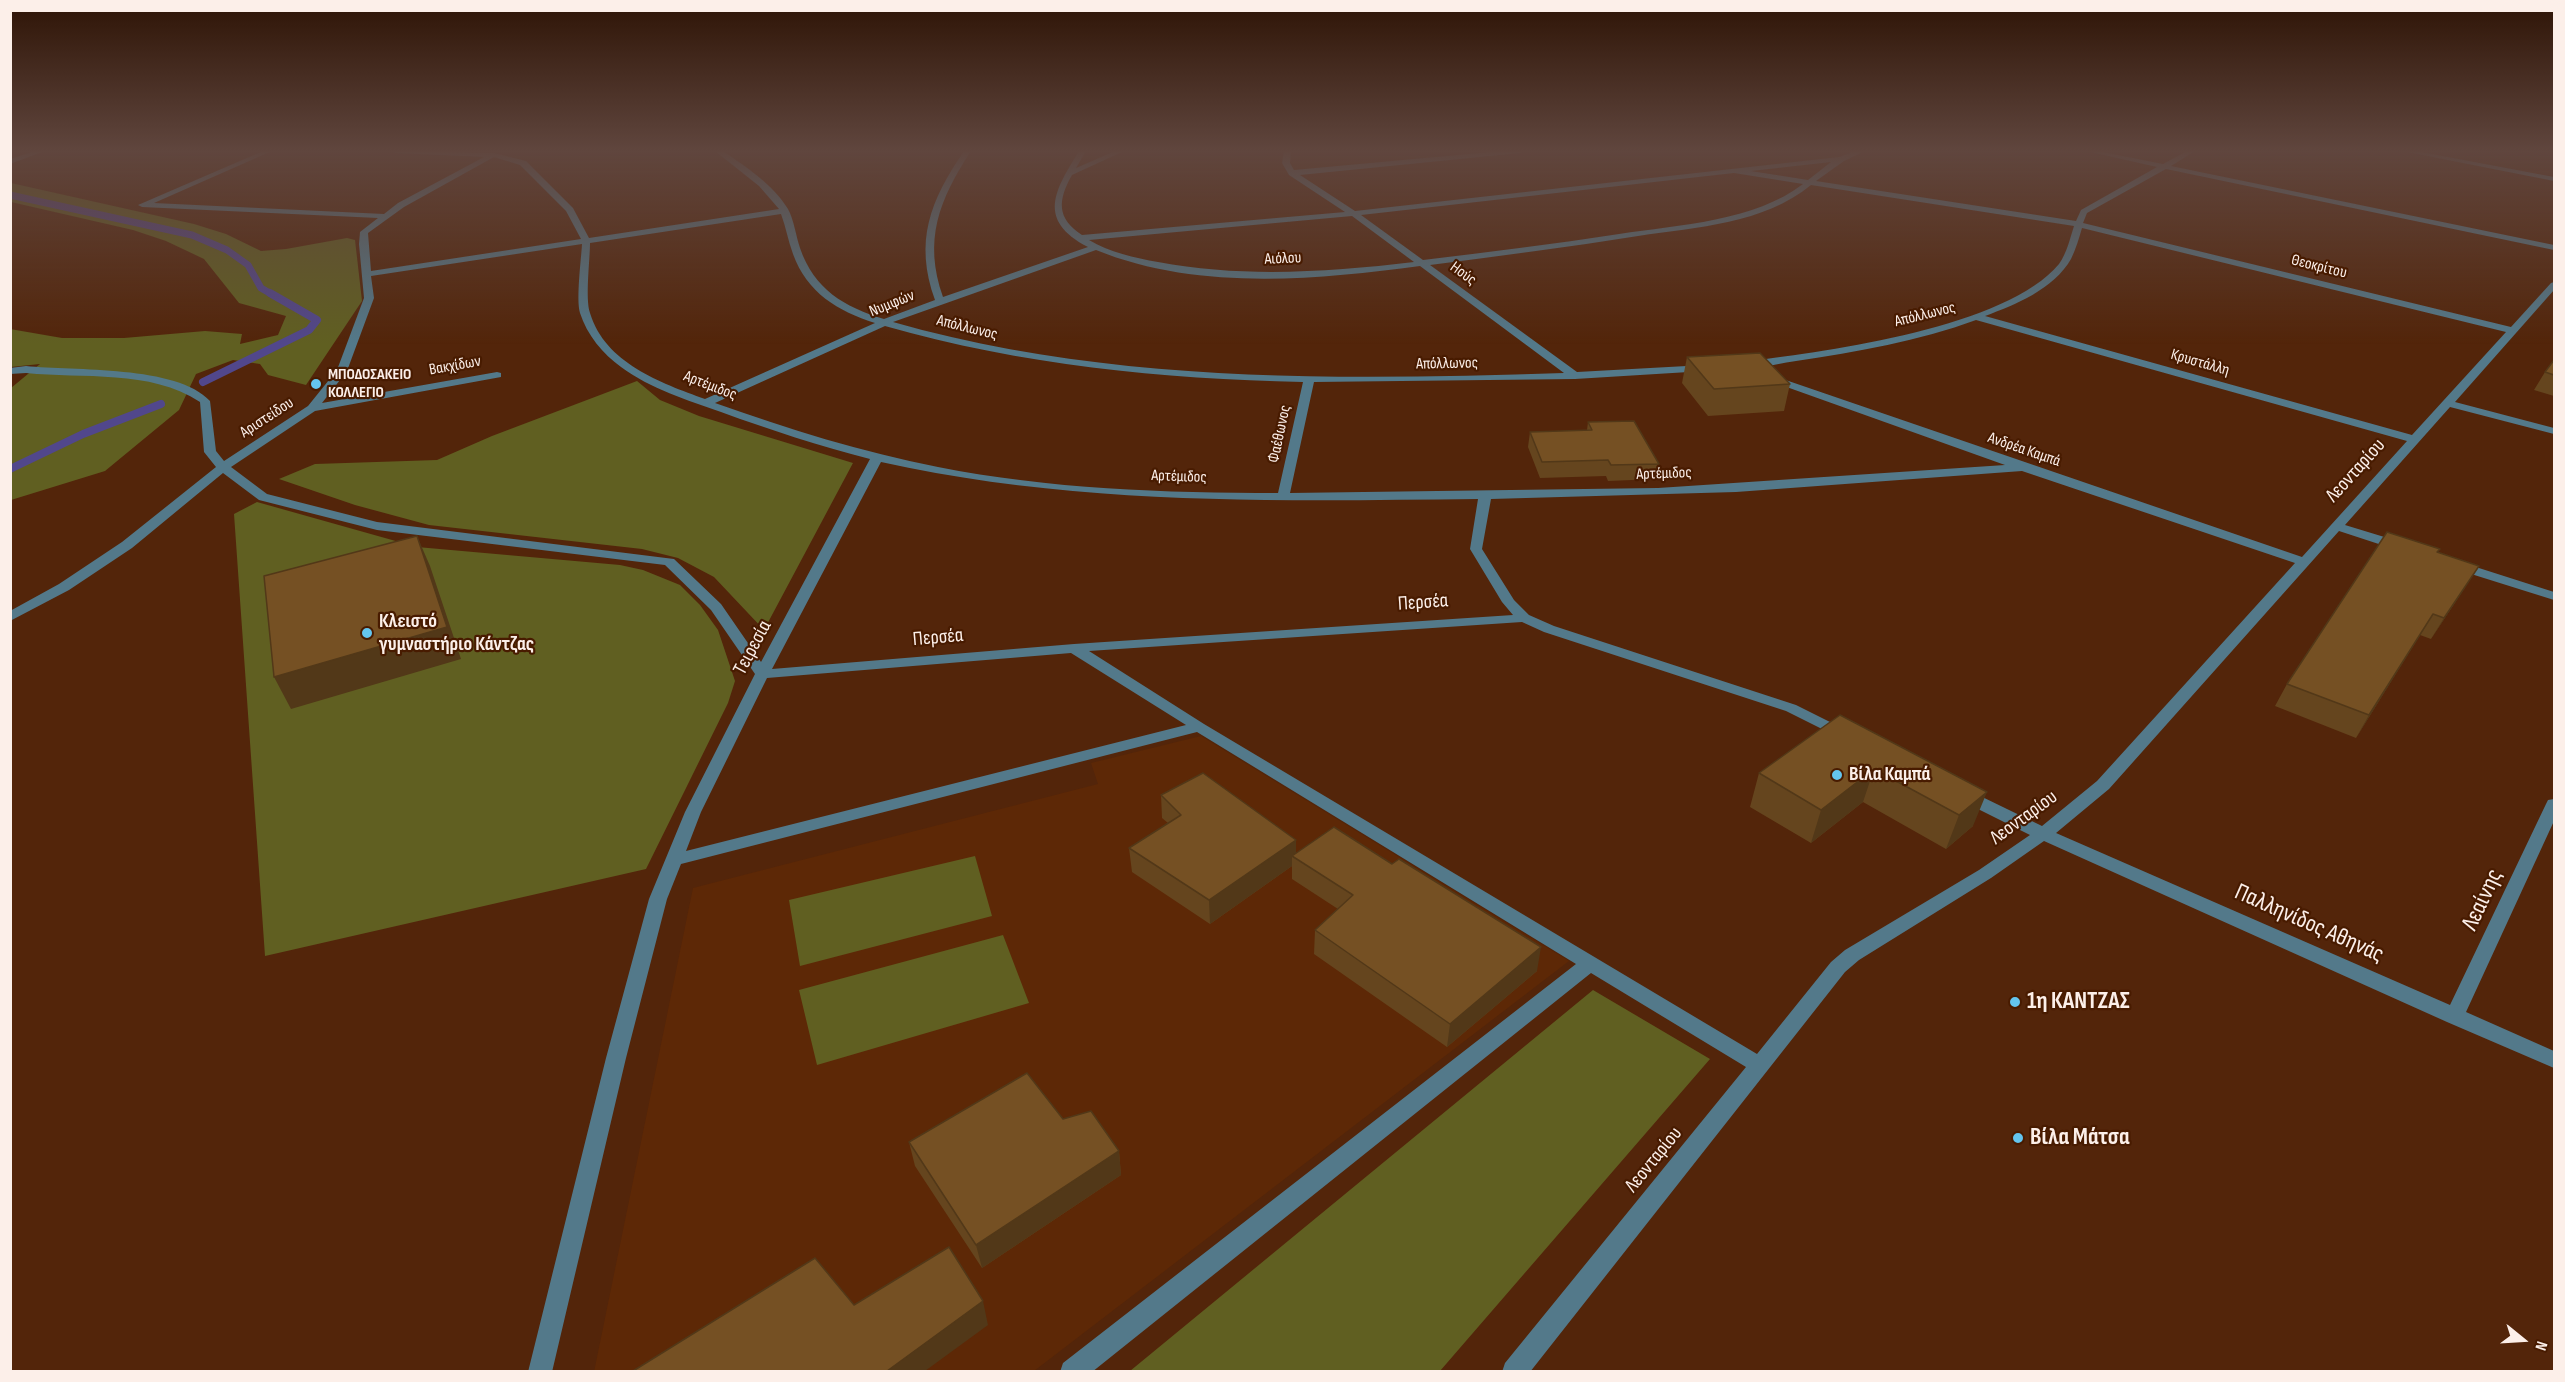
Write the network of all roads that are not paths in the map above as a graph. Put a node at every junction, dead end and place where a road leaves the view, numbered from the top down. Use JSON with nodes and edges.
{"nodes":[{"id":1,"x":373,"y":215,"type":"edge"},
{"id":2,"x":573,"y":215,"type":"edge"},
{"id":3,"x":755,"y":215,"type":"edge"},
{"id":4,"x":786,"y":215,"type":"edge"},
{"id":5,"x":933,"y":215,"type":"edge"},
{"id":6,"x":1060,"y":215,"type":"edge"},
{"id":7,"x":1325,"y":215,"type":"edge"},
{"id":8,"x":1357,"y":215,"type":"edge"},
{"id":9,"x":1738,"y":215,"type":"edge"},
{"id":10,"x":2023,"y":215,"type":"edge"},
{"id":11,"x":2082,"y":215,"type":"edge"},
{"id":12,"x":2402,"y":215,"type":"edge"},
{"id":13,"x":384,"y":216,"type":"joint"},
{"id":14,"x":2078,"y":224,"type":"junction"},
{"id":15,"x":1077,"y":238,"type":"junction"},
{"id":16,"x":586,"y":241,"type":"junction"},
{"id":17,"x":1096,"y":247,"type":"junction"},
{"id":18,"x":2554,"y":247,"type":"edge"},
{"id":19,"x":1422,"y":262,"type":"junction"},
{"id":20,"x":367,"y":274,"type":"junction"},
{"id":21,"x":2554,"y":285,"type":"edge"},
{"id":22,"x":940,"y":301,"type":"junction"},
{"id":23,"x":1977,"y":317,"type":"junction"},
{"id":24,"x":885,"y":322,"type":"junction"},
{"id":25,"x":2512,"y":330,"type":"junction"},
{"id":26,"x":1735,"y":366,"type":"joint"},
{"id":27,"x":1712,"y":367,"type":"edge"},
{"id":28,"x":10,"y":371,"type":"edge"},
{"id":29,"x":497,"y":375,"type":"dead end"},
{"id":30,"x":1575,"y":375,"type":"junction"},
{"id":31,"x":1309,"y":379,"type":"junction"},
{"id":32,"x":706,"y":403,"type":"junction"},
{"id":33,"x":2446,"y":403,"type":"junction"},
{"id":34,"x":312,"y":408,"type":"junction"},
{"id":35,"x":2554,"y":431,"type":"edge"},
{"id":36,"x":2414,"y":439,"type":"junction"},
{"id":37,"x":877,"y":458,"type":"junction"},
{"id":38,"x":223,"y":466,"type":"junction"},
{"id":39,"x":2023,"y":467,"type":"junction"},
{"id":40,"x":1485,"y":495,"type":"junction"},
{"id":41,"x":1283,"y":496,"type":"junction"},
{"id":42,"x":2337,"y":526,"type":"junction"},
{"id":43,"x":2413,"y":551,"type":"edge"},
{"id":44,"x":2445,"y":561,"type":"edge"},
{"id":45,"x":2304,"y":562,"type":"junction"},
{"id":46,"x":2554,"y":596,"type":"edge"},
{"id":47,"x":10,"y":616,"type":"edge"},
{"id":48,"x":1524,"y":618,"type":"junction"},
{"id":49,"x":1074,"y":648,"type":"junction"},
{"id":50,"x":762,"y":674,"type":"junction"},
{"id":51,"x":1199,"y":727,"type":"junction"},
{"id":52,"x":1854,"y":740,"type":"edge"},
{"id":53,"x":1948,"y":787,"type":"edge"},
{"id":54,"x":2554,"y":804,"type":"edge"},
{"id":55,"x":2043,"y":834,"type":"junction"},
{"id":56,"x":673,"y":860,"type":"junction"},
{"id":57,"x":1591,"y":962,"type":"junction"},
{"id":58,"x":2454,"y":1017,"type":"junction"},
{"id":59,"x":2554,"y":1060,"type":"edge"},
{"id":60,"x":1759,"y":1065,"type":"junction"},
{"id":61,"x":540,"y":1371,"type":"edge"},
{"id":62,"x":1072,"y":1371,"type":"edge"},
{"id":63,"x":1514,"y":1371,"type":"edge"}],
"edges":[{"from":1,"to":13,"type":"street"},
{"from":2,"to":16,"type":"street","name":"Αρτέμιδος"},
{"from":3,"to":16,"type":"street"},
{"from":4,"to":24,"type":"street","name":"Απόλλωνος"},
{"from":5,"to":22,"type":"street"},
{"from":6,"to":15,"type":"street","name":"Αιόλου"},
{"from":7,"to":15,"type":"street"},
{"from":8,"to":19,"type":"street","name":"Ηούς"},
{"from":9,"to":19,"type":"street","name":"Αιόλου"},
{"from":10,"to":14,"type":"street","name":"Θεοκρίτου"},
{"from":11,"to":14,"type":"street","name":"Απόλλωνος"},
{"from":12,"to":18,"type":"street"},
{"from":13,"to":20,"type":"street","name":"Αριστείδου"},
{"from":14,"to":23,"type":"street","name":"Απόλλωνος"},
{"from":14,"to":25,"type":"street","name":"Θεοκρίτου"},
{"from":15,"to":17,"type":"street","name":"Αιόλου"},
{"from":16,"to":20,"type":"street"},
{"from":16,"to":32,"type":"street","name":"Αρτέμιδος"},
{"from":17,"to":19,"type":"street","name":"Αιόλου"},
{"from":17,"to":22,"type":"street","name":"Νυμφών"},
{"from":19,"to":30,"type":"street","name":"Ηούς"},
{"from":20,"to":34,"type":"street","name":"Αριστείδου"},
{"from":21,"to":25,"type":"street","name":"Λεονταρίου"},
{"from":22,"to":24,"type":"street","name":"Νυμφών"},
{"from":23,"to":26,"type":"street","name":"Απόλλωνος"},
{"from":23,"to":36,"type":"street","name":"Κρυστάλλη"},
{"from":24,"to":31,"type":"street","name":"Απόλλωνος"},
{"from":24,"to":32,"type":"street","name":"Νυμφών"},
{"from":25,"to":33,"type":"street","name":"Λεονταρίου"},
{"from":26,"to":39,"type":"street","name":"Ανδρέα Καμπά"},
{"from":27,"to":30,"type":"street","name":"Απόλλωνος"},
{"from":28,"to":38,"type":"street"},
{"from":29,"to":34,"type":"street","name":"Βακχίδων"},
{"from":30,"to":31,"type":"street","name":"Απόλλωνος"},
{"from":31,"to":41,"type":"street","name":"Φαέθωνος"},
{"from":32,"to":37,"type":"street","name":"Αρτέμιδος"},
{"from":33,"to":35,"type":"street"},
{"from":33,"to":36,"type":"street","name":"Λεονταρίου"},
{"from":34,"to":38,"type":"street","name":"Αριστείδου"},
{"from":36,"to":42,"type":"street","name":"Λεονταρίου"},
{"from":37,"to":41,"type":"street","name":"Αρτέμιδος"},
{"from":37,"to":50,"type":"street","name":"Tειρεσία"},
{"from":38,"to":47,"type":"street","name":"Αριστείδου"},
{"from":38,"to":50,"type":"street"},
{"from":39,"to":40,"type":"street","name":"Αρτέμιδος"},
{"from":39,"to":45,"type":"street","name":"Ανδρέα Καμπά"},
{"from":40,"to":41,"type":"street","name":"Αρτέμιδος"},
{"from":40,"to":48,"type":"street"},
{"from":42,"to":43,"type":"street"},
{"from":42,"to":45,"type":"street","name":"Λεονταρίου"},
{"from":44,"to":46,"type":"street"},
{"from":45,"to":55,"type":"street","name":"Λεονταρίου"},
{"from":48,"to":49,"type":"street","name":"Περσέα"},
{"from":48,"to":52,"type":"street","name":"Περσέα"},
{"from":49,"to":50,"type":"street","name":"Περσέα"},
{"from":49,"to":51,"type":"street"},
{"from":50,"to":56,"type":"street","name":"Tειρεσία"},
{"from":51,"to":56,"type":"street"},
{"from":51,"to":57,"type":"street"},
{"from":53,"to":55,"type":"street"},
{"from":54,"to":58,"type":"street","name":"Λεαίνης"},
{"from":55,"to":58,"type":"street","name":"Παλληνίδος Αθηνάς"},
{"from":55,"to":60,"type":"street","name":"Λεονταρίου"},
{"from":56,"to":61,"type":"street","name":"Tειρεσία"},
{"from":57,"to":60,"type":"street"},
{"from":57,"to":62,"type":"street"},
{"from":58,"to":59,"type":"street","name":"Παλληνίδος Αθηνάς"},
{"from":60,"to":63,"type":"street","name":"Λεονταρίου"}]}
